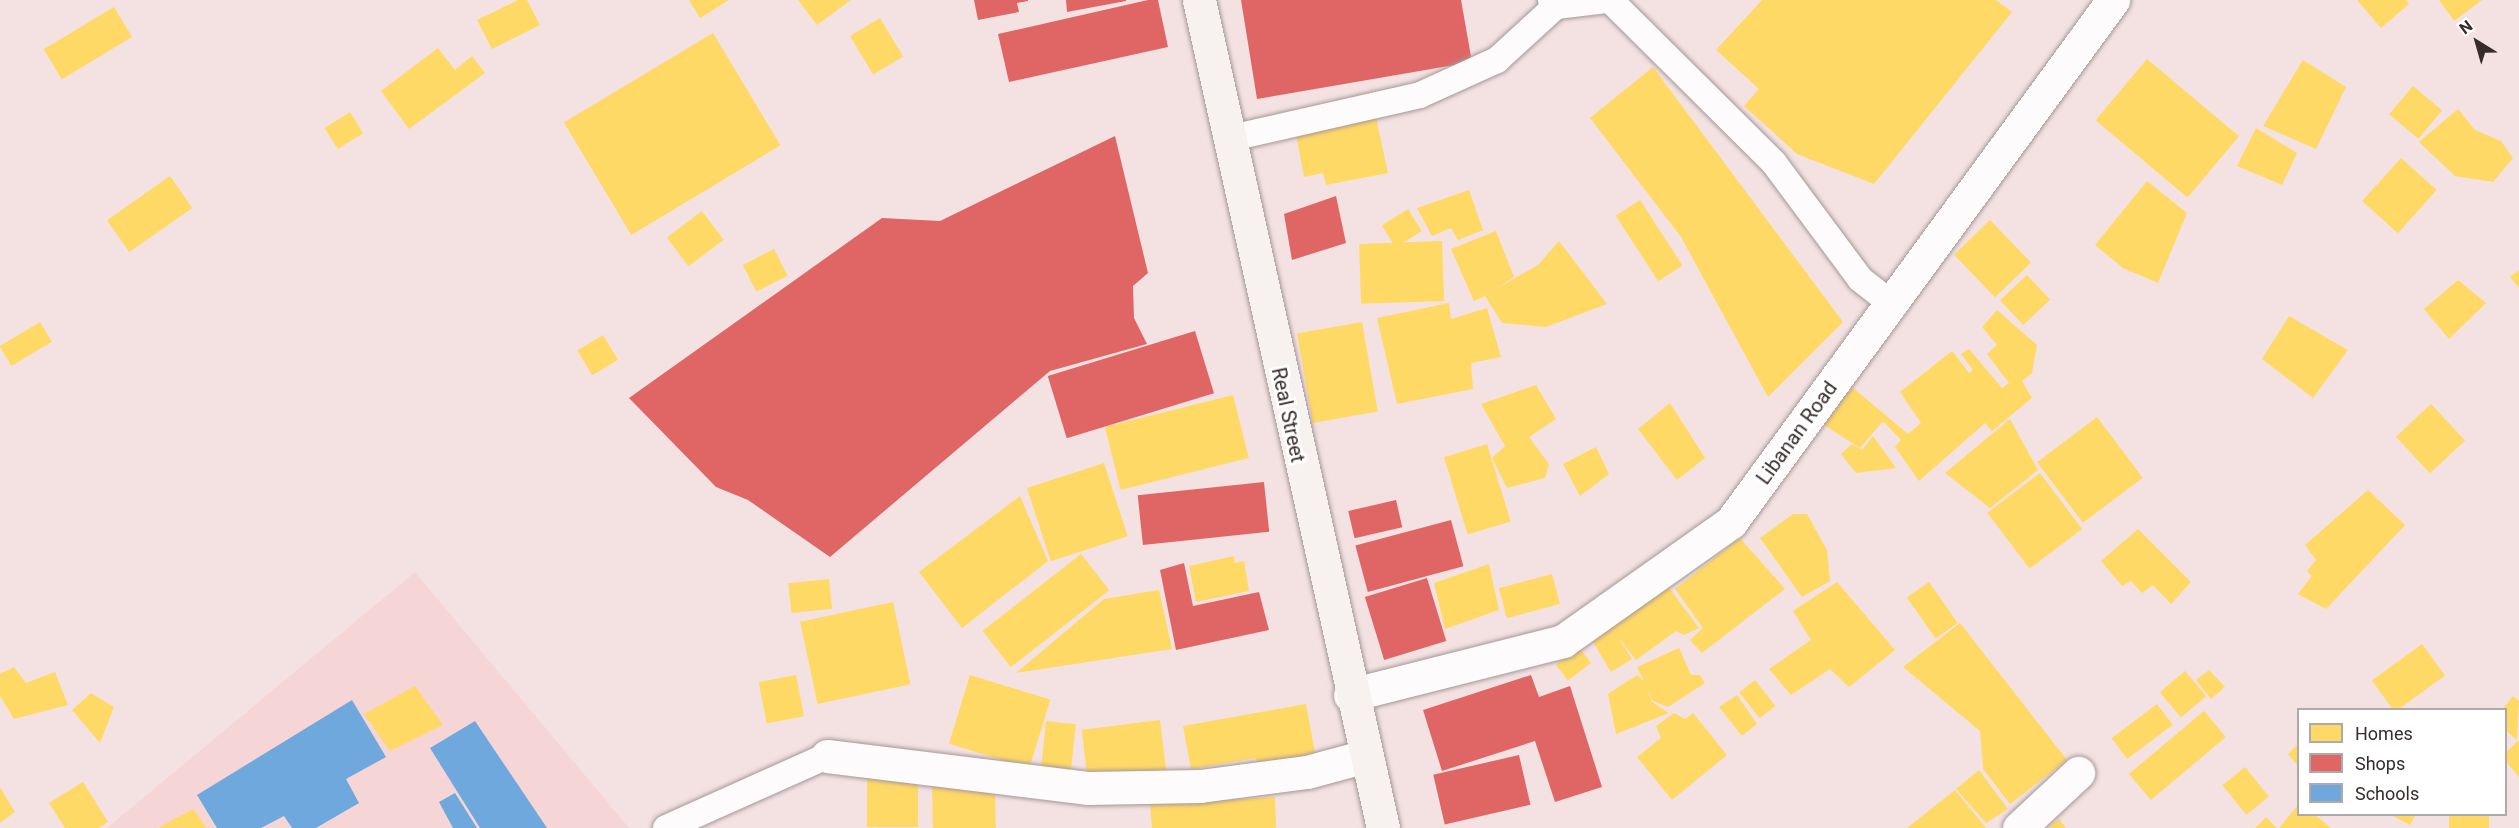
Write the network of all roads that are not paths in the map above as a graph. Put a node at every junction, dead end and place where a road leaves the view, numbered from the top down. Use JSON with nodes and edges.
{"nodes":[{"id":1,"x":1199,"y":0,"type":"edge"},
{"id":2,"x":1608,"y":0,"type":"edge"},
{"id":3,"x":2113,"y":0,"type":"edge"},
{"id":4,"x":1554,"y":3,"type":"edge"},
{"id":5,"x":1227,"y":139,"type":"junction"},
{"id":6,"x":1891,"y":303,"type":"junction"},
{"id":7,"x":1350,"y":695,"type":"junction"},
{"id":8,"x":827,"y":756,"type":"joint"},
{"id":9,"x":1366,"y":756,"type":"junction"},
{"id":10,"x":2078,"y":774,"type":"dead end"},
{"id":11,"x":2023,"y":824,"type":"edge"},
{"id":12,"x":666,"y":828,"type":"edge"},
{"id":13,"x":1383,"y":828,"type":"edge"}],
"edges":[{"from":1,"to":5,"type":"main road","name":"Real Street"},
{"from":2,"to":4,"type":"lane"},
{"from":2,"to":6,"type":"lane"},
{"from":3,"to":6,"type":"street","name":"Libanan Road"},
{"from":4,"to":5,"type":"lane"},
{"from":5,"to":7,"type":"main road","name":"Real Street"},
{"from":6,"to":7,"type":"street","name":"Libanan Road"},
{"from":7,"to":9,"type":"main road","name":"Real Street"},
{"from":8,"to":9,"type":"street"},
{"from":8,"to":12,"type":"lane"},
{"from":9,"to":13,"type":"main road","name":"Real Street"},
{"from":10,"to":11,"type":"street"}]}
